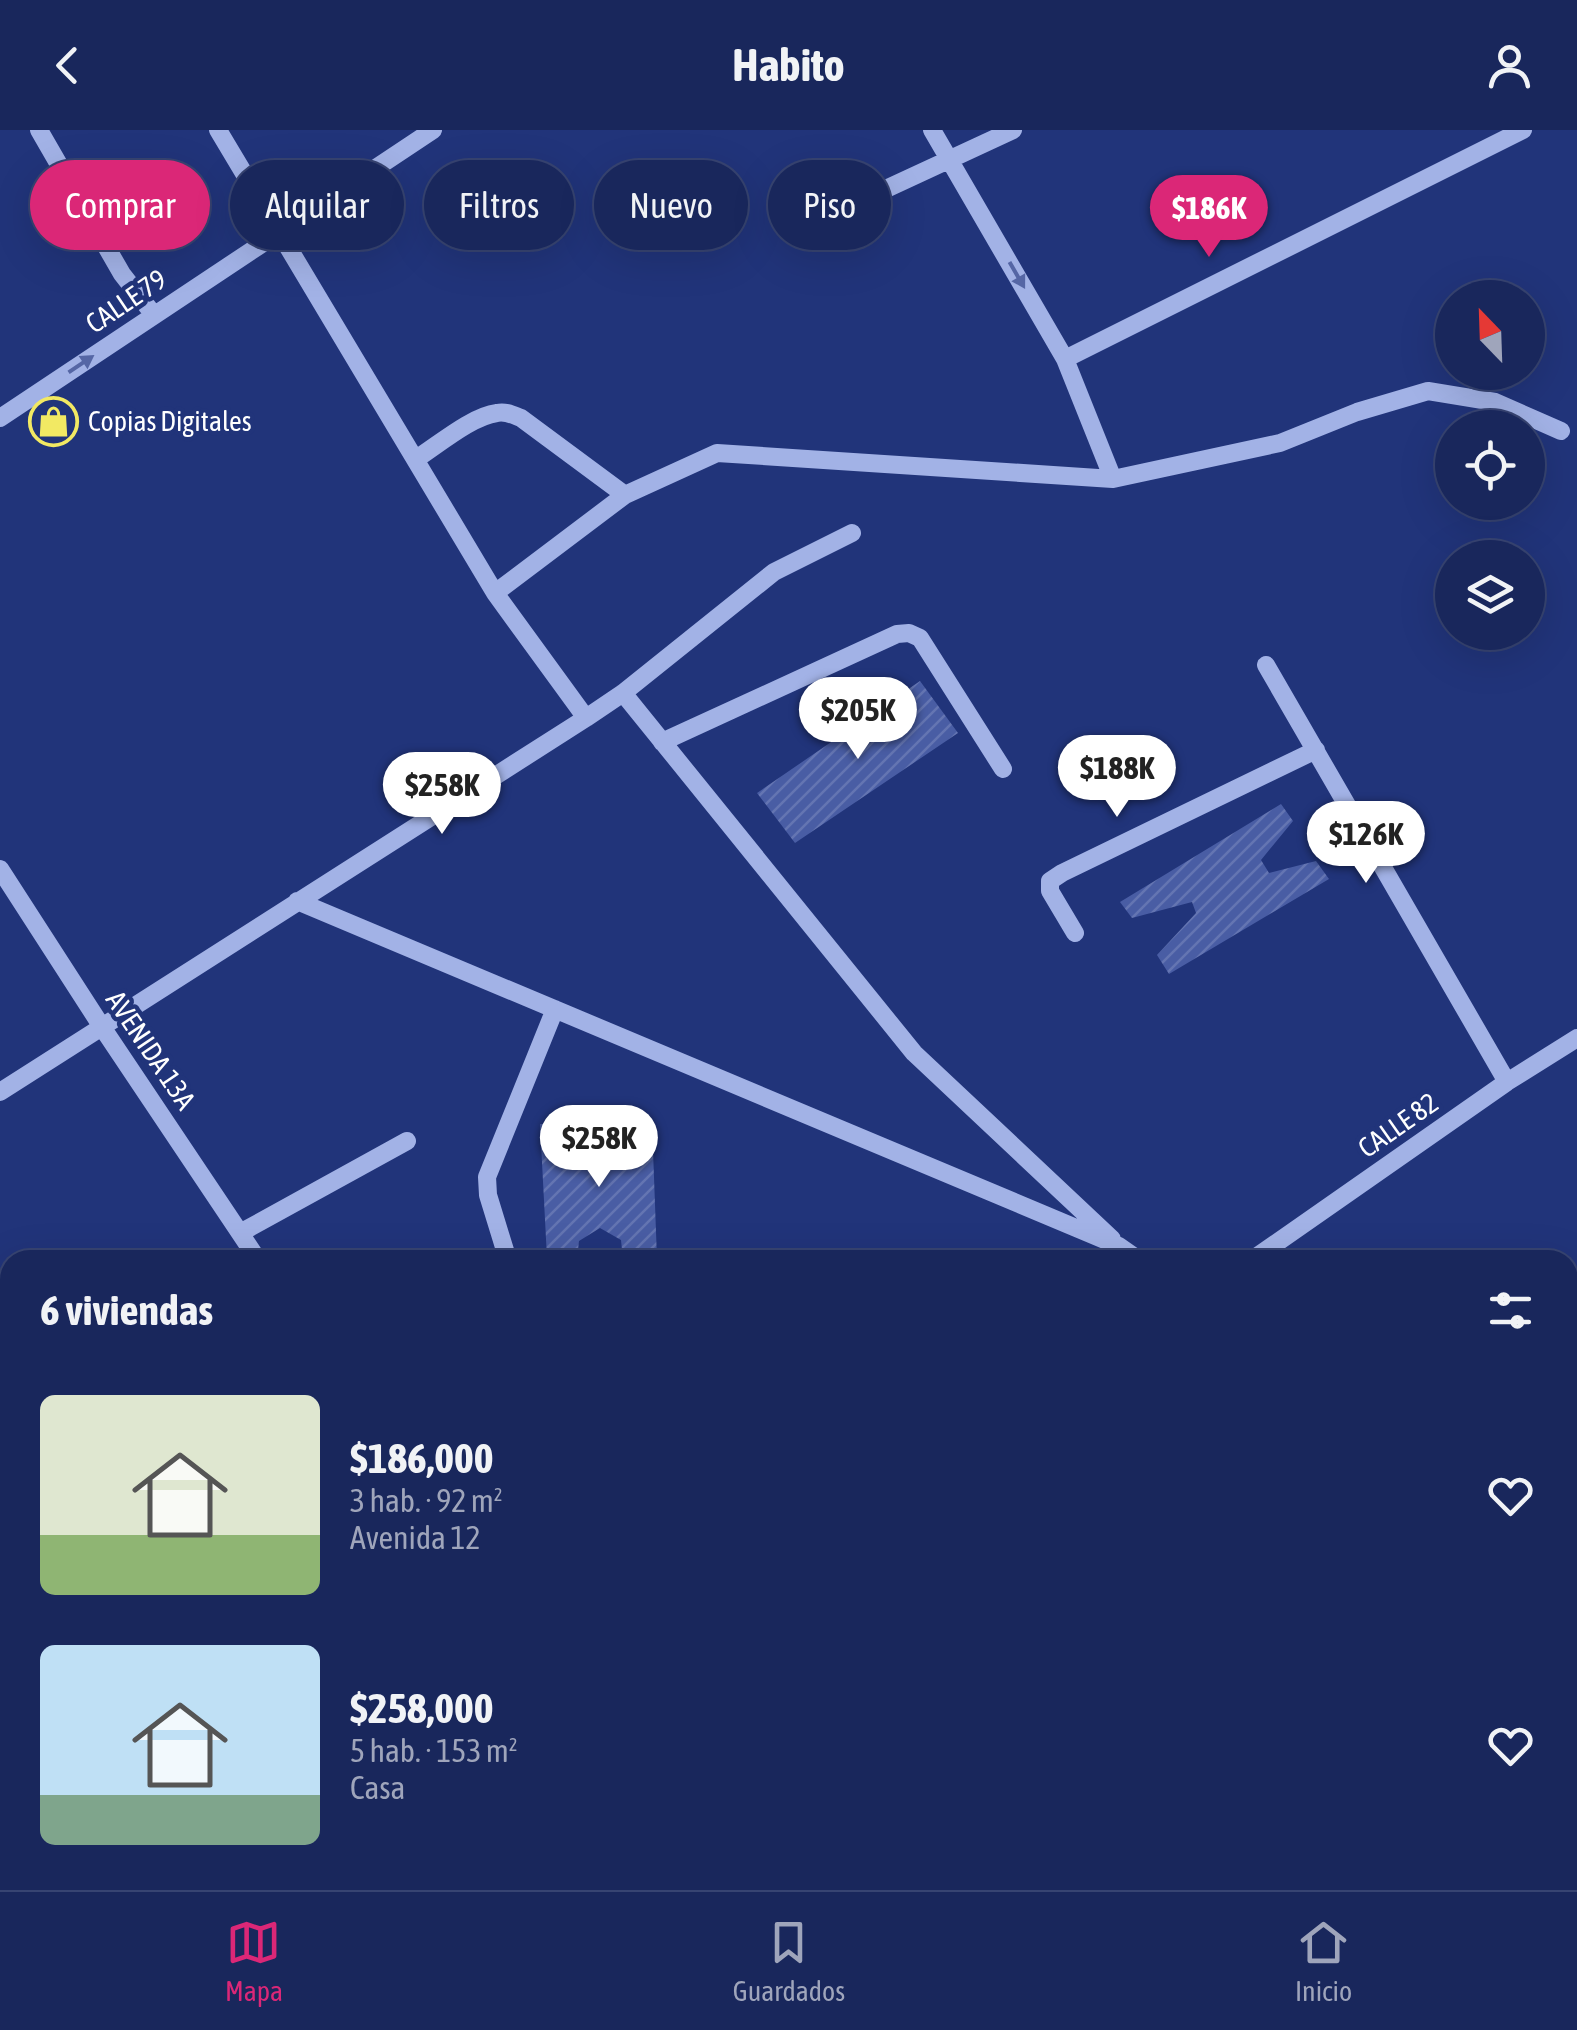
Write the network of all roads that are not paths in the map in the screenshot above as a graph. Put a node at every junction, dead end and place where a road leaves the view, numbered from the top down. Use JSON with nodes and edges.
{"nodes":[{"id":1,"x":40,"y":130,"type":"edge"},
{"id":2,"x":218,"y":130,"type":"edge"},
{"id":3,"x":433,"y":130,"type":"edge"},
{"id":4,"x":932,"y":130,"type":"edge"},
{"id":5,"x":1013,"y":130,"type":"edge"},
{"id":6,"x":1523,"y":130,"type":"edge"},
{"id":7,"x":949,"y":158,"type":"junction"},
{"id":8,"x":237,"y":160,"type":"edge"},
{"id":9,"x":388,"y":160,"type":"edge"},
{"id":10,"x":891,"y":186,"type":"edge"},
{"id":11,"x":253,"y":250,"type":"edge"},
{"id":12,"x":292,"y":250,"type":"edge"},
{"id":13,"x":154,"y":315,"type":"junction"},
{"id":14,"x":1065,"y":359,"type":"junction"},
{"id":15,"x":0,"y":418,"type":"edge"},
{"id":16,"x":1561,"y":432,"type":"dead end"},
{"id":17,"x":416,"y":460,"type":"junction"},
{"id":18,"x":1113,"y":479,"type":"junction"},
{"id":19,"x":625,"y":495,"type":"junction"},
{"id":20,"x":852,"y":532,"type":"dead end"},
{"id":21,"x":495,"y":593,"type":"junction"},
{"id":22,"x":1266,"y":665,"type":"dead end"},
{"id":23,"x":623,"y":693,"type":"junction"},
{"id":24,"x":586,"y":718,"type":"junction"},
{"id":25,"x":662,"y":742,"type":"junction"},
{"id":26,"x":1316,"y":750,"type":"junction"},
{"id":27,"x":1002,"y":770,"type":"dead end"},
{"id":28,"x":0,"y":869,"type":"edge"},
{"id":29,"x":297,"y":901,"type":"junction"},
{"id":30,"x":1075,"y":933,"type":"dead end"},
{"id":31,"x":554,"y":1009,"type":"junction"},
{"id":32,"x":102,"y":1027,"type":"junction"},
{"id":33,"x":1577,"y":1038,"type":"edge"},
{"id":34,"x":1507,"y":1082,"type":"junction"},
{"id":35,"x":0,"y":1092,"type":"edge"},
{"id":36,"x":406,"y":1142,"type":"dead end"},
{"id":37,"x":240,"y":1234,"type":"junction"},
{"id":38,"x":1119,"y":1246,"type":"junction"},
{"id":39,"x":251,"y":1250,"type":"edge"},
{"id":40,"x":505,"y":1250,"type":"edge"},
{"id":41,"x":1125,"y":1250,"type":"edge"},
{"id":42,"x":1266,"y":1250,"type":"edge"}],
"edges":[{"from":1,"to":13,"type":"street"},
{"from":2,"to":8,"type":"street"},
{"from":3,"to":9,"type":"street","name":"CALLE 79"},
{"from":4,"to":7,"type":"street"},
{"from":5,"to":7,"type":"street"},
{"from":6,"to":14,"type":"street"},
{"from":7,"to":10,"type":"street"},
{"from":7,"to":14,"type":"street","one_way":true},
{"from":11,"to":13,"type":"street","name":"CALLE 79"},
{"from":12,"to":17,"type":"street"},
{"from":15,"to":13,"type":"street","name":"CALLE 79","one_way":true},
{"from":14,"to":18,"type":"street"},
{"from":16,"to":18,"type":"street"},
{"from":17,"to":19,"type":"street"},
{"from":17,"to":21,"type":"street"},
{"from":18,"to":19,"type":"street"},
{"from":19,"to":21,"type":"street"},
{"from":20,"to":23,"type":"street"},
{"from":21,"to":24,"type":"street"},
{"from":22,"to":26,"type":"street"},
{"from":23,"to":24,"type":"street"},
{"from":23,"to":25,"type":"street"},
{"from":24,"to":29,"type":"street"},
{"from":25,"to":27,"type":"street"},
{"from":25,"to":38,"type":"street"},
{"from":26,"to":30,"type":"street"},
{"from":26,"to":34,"type":"street"},
{"from":28,"to":32,"type":"street","name":"AVENIDA 13A"},
{"from":29,"to":31,"type":"street"},
{"from":29,"to":32,"type":"street"},
{"from":31,"to":38,"type":"street"},
{"from":31,"to":40,"type":"street"},
{"from":32,"to":35,"type":"street"},
{"from":32,"to":37,"type":"street","name":"AVENIDA 13A"},
{"from":33,"to":34,"type":"street","name":"CALLE 82"},
{"from":34,"to":42,"type":"street","name":"CALLE 82"},
{"from":36,"to":37,"type":"street"},
{"from":37,"to":39,"type":"street","name":"AVENIDA 13A"},
{"from":38,"to":41,"type":"street"}]}
